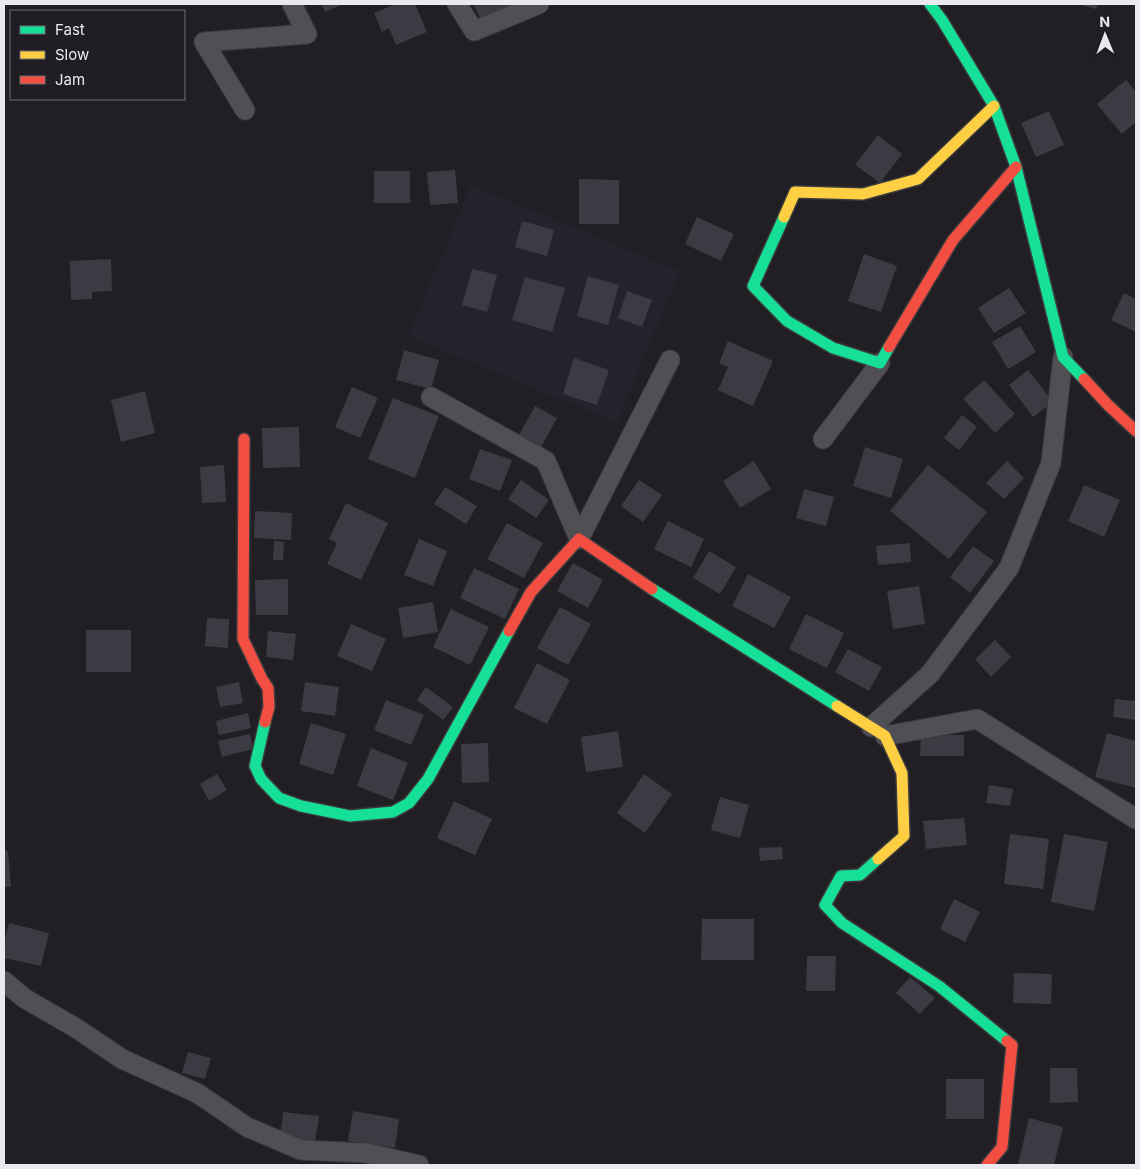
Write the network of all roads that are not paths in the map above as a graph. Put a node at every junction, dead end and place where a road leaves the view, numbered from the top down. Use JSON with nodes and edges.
{"nodes":[{"id":1,"x":292,"y":4,"type":"edge"},
{"id":2,"x":457,"y":4,"type":"edge"},
{"id":3,"x":539,"y":4,"type":"edge"},
{"id":4,"x":930,"y":4,"type":"edge"},
{"id":5,"x":994,"y":106,"type":"junction"},
{"id":6,"x":245,"y":110,"type":"dead end"},
{"id":7,"x":1016,"y":167,"type":"junction"},
{"id":8,"x":1063,"y":357,"type":"junction"},
{"id":9,"x":670,"y":360,"type":"dead end"},
{"id":10,"x":880,"y":363,"type":"junction"},
{"id":11,"x":431,"y":397,"type":"dead end"},
{"id":12,"x":1136,"y":431,"type":"edge"},
{"id":13,"x":244,"y":439,"type":"dead end"},
{"id":14,"x":824,"y":439,"type":"dead end"},
{"id":15,"x":579,"y":539,"type":"junction"},
{"id":16,"x":878,"y":731,"type":"junction"},
{"id":17,"x":1136,"y":819,"type":"edge"},
{"id":18,"x":4,"y":981,"type":"edge"},
{"id":19,"x":419,"y":1165,"type":"edge"},
{"id":20,"x":988,"y":1165,"type":"edge"}],
"edges":[{"from":1,"to":6,"type":"street"},
{"from":2,"to":3,"type":"street"},
{"from":4,"to":5,"type":"street"},
{"from":5,"to":7,"type":"street"},
{"from":5,"to":10,"type":"street"},
{"from":7,"to":8,"type":"street"},
{"from":7,"to":10,"type":"street"},
{"from":8,"to":12,"type":"street"},
{"from":8,"to":16,"type":"street"},
{"from":9,"to":15,"type":"street"},
{"from":10,"to":14,"type":"street"},
{"from":11,"to":15,"type":"street"},
{"from":13,"to":15,"type":"street"},
{"from":15,"to":16,"type":"street"},
{"from":16,"to":17,"type":"street"},
{"from":16,"to":20,"type":"street"},
{"from":18,"to":19,"type":"street"}]}
